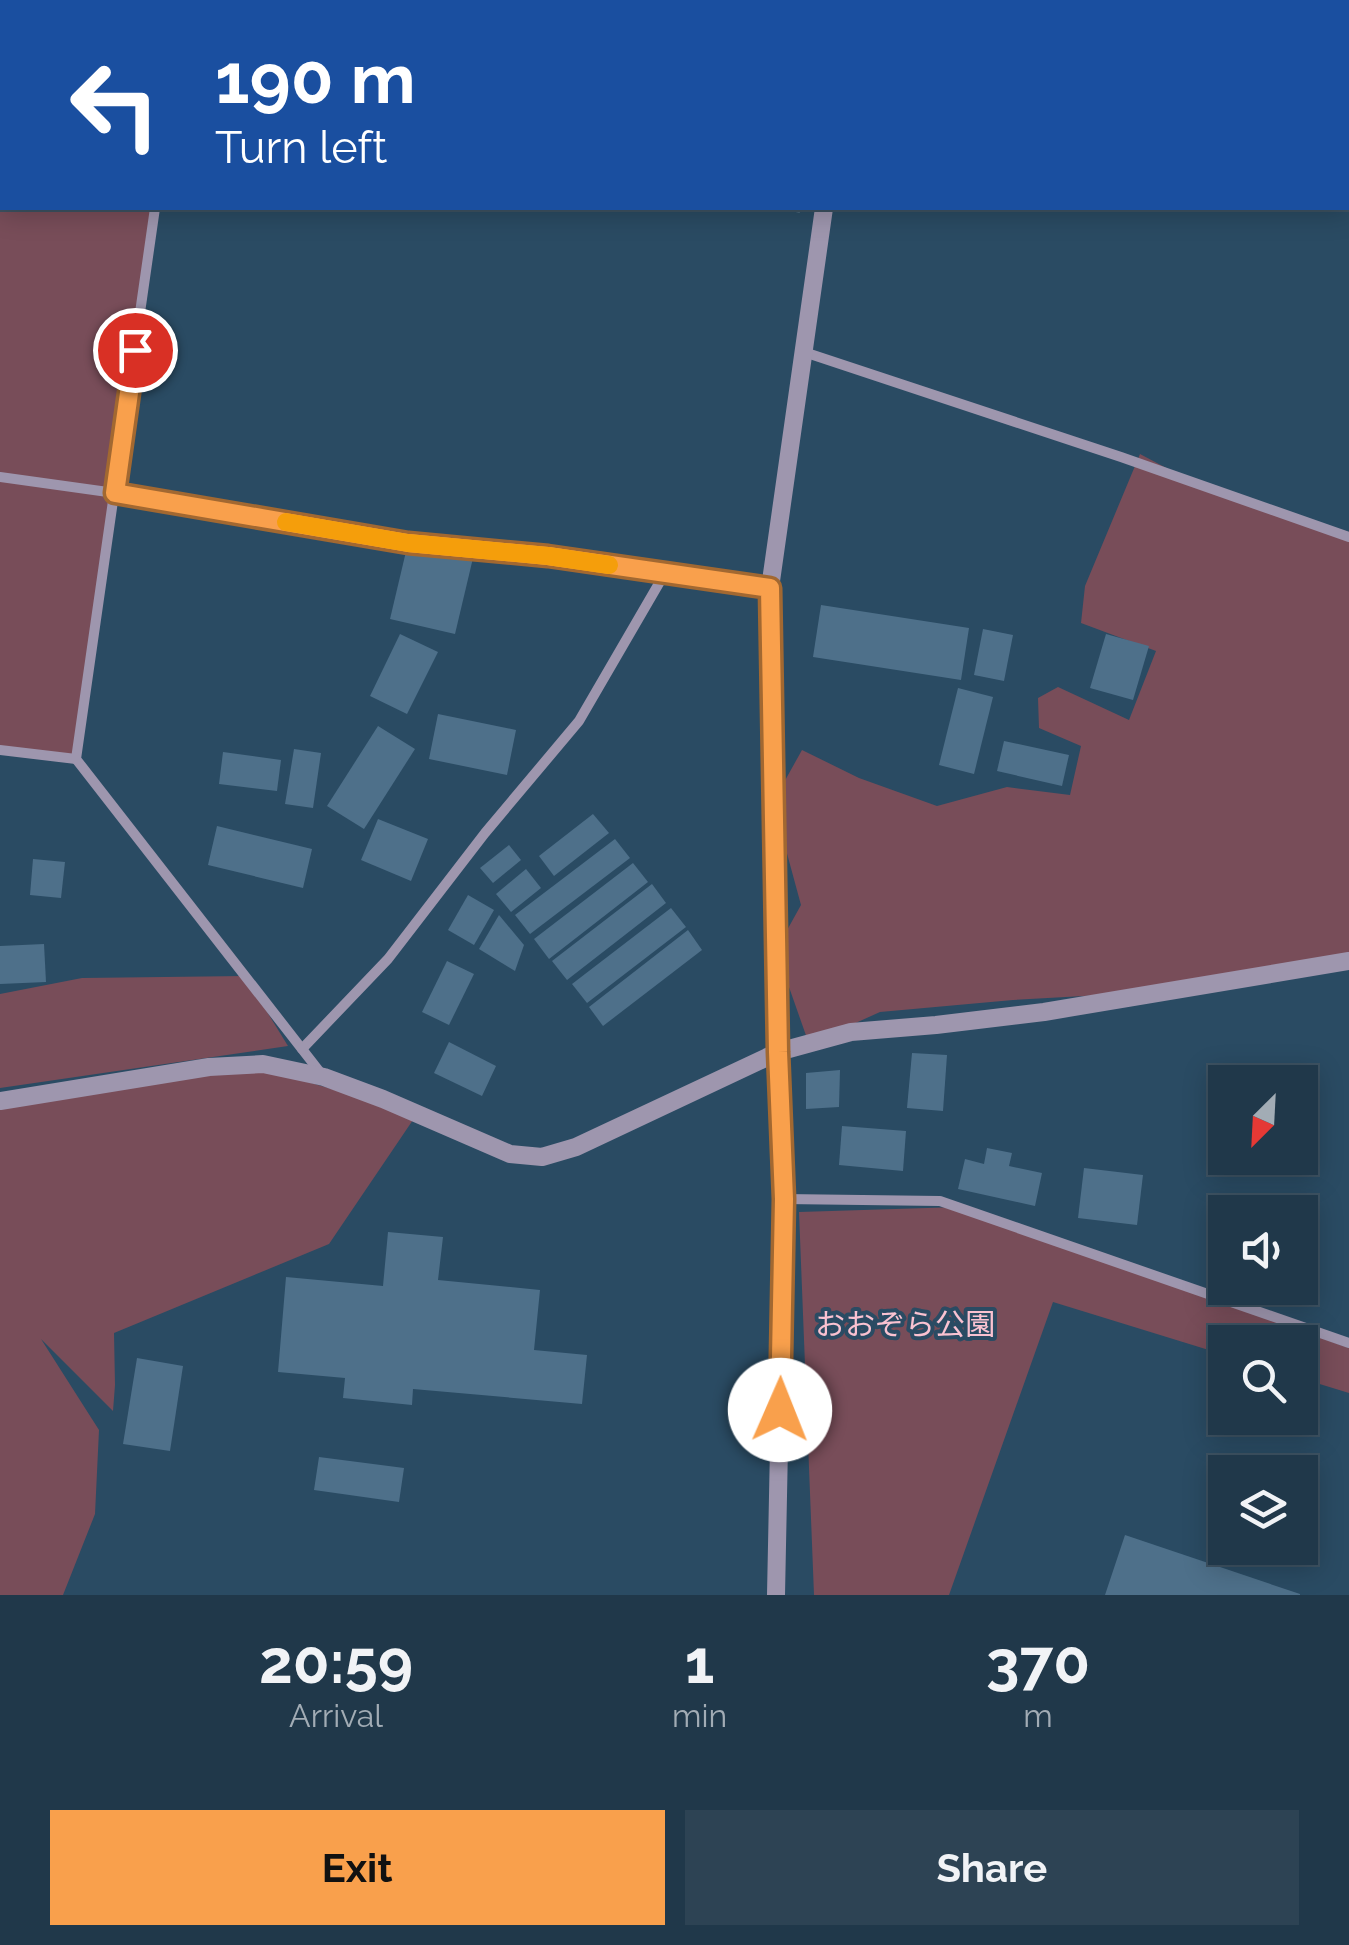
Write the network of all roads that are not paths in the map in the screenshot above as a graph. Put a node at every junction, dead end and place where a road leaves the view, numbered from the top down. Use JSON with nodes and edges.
{"nodes":[{"id":1,"x":156,"y":210,"type":"edge"},
{"id":2,"x":824,"y":210,"type":"edge"},
{"id":3,"x":804,"y":352,"type":"junction"},
{"id":4,"x":0,"y":477,"type":"edge"},
{"id":5,"x":115,"y":493,"type":"junction"},
{"id":6,"x":1349,"y":537,"type":"edge"},
{"id":7,"x":665,"y":573,"type":"junction"},
{"id":8,"x":770,"y":588,"type":"junction"},
{"id":9,"x":0,"y":750,"type":"edge"},
{"id":10,"x":76,"y":759,"type":"junction"},
{"id":11,"x":1349,"y":961,"type":"edge"},
{"id":12,"x":302,"y":1048,"type":"junction"},
{"id":13,"x":778,"y":1052,"type":"junction"},
{"id":14,"x":324,"y":1077,"type":"junction"},
{"id":15,"x":0,"y":1101,"type":"edge"},
{"id":16,"x":784,"y":1199,"type":"junction"},
{"id":17,"x":1349,"y":1343,"type":"edge"},
{"id":18,"x":776,"y":1595,"type":"edge"}],
"edges":[{"from":1,"to":5,"type":"street"},
{"from":2,"to":3,"type":"street"},
{"from":3,"to":6,"type":"street"},
{"from":3,"to":8,"type":"street"},
{"from":4,"to":5,"type":"street"},
{"from":5,"to":7,"type":"street"},
{"from":5,"to":10,"type":"street"},
{"from":7,"to":8,"type":"street"},
{"from":7,"to":12,"type":"street"},
{"from":8,"to":13,"type":"street"},
{"from":9,"to":10,"type":"street"},
{"from":10,"to":12,"type":"street"},
{"from":11,"to":13,"type":"street"},
{"from":12,"to":14,"type":"street"},
{"from":13,"to":14,"type":"street"},
{"from":13,"to":16,"type":"street"},
{"from":14,"to":15,"type":"street"},
{"from":16,"to":17,"type":"street"},
{"from":16,"to":18,"type":"street"}]}
